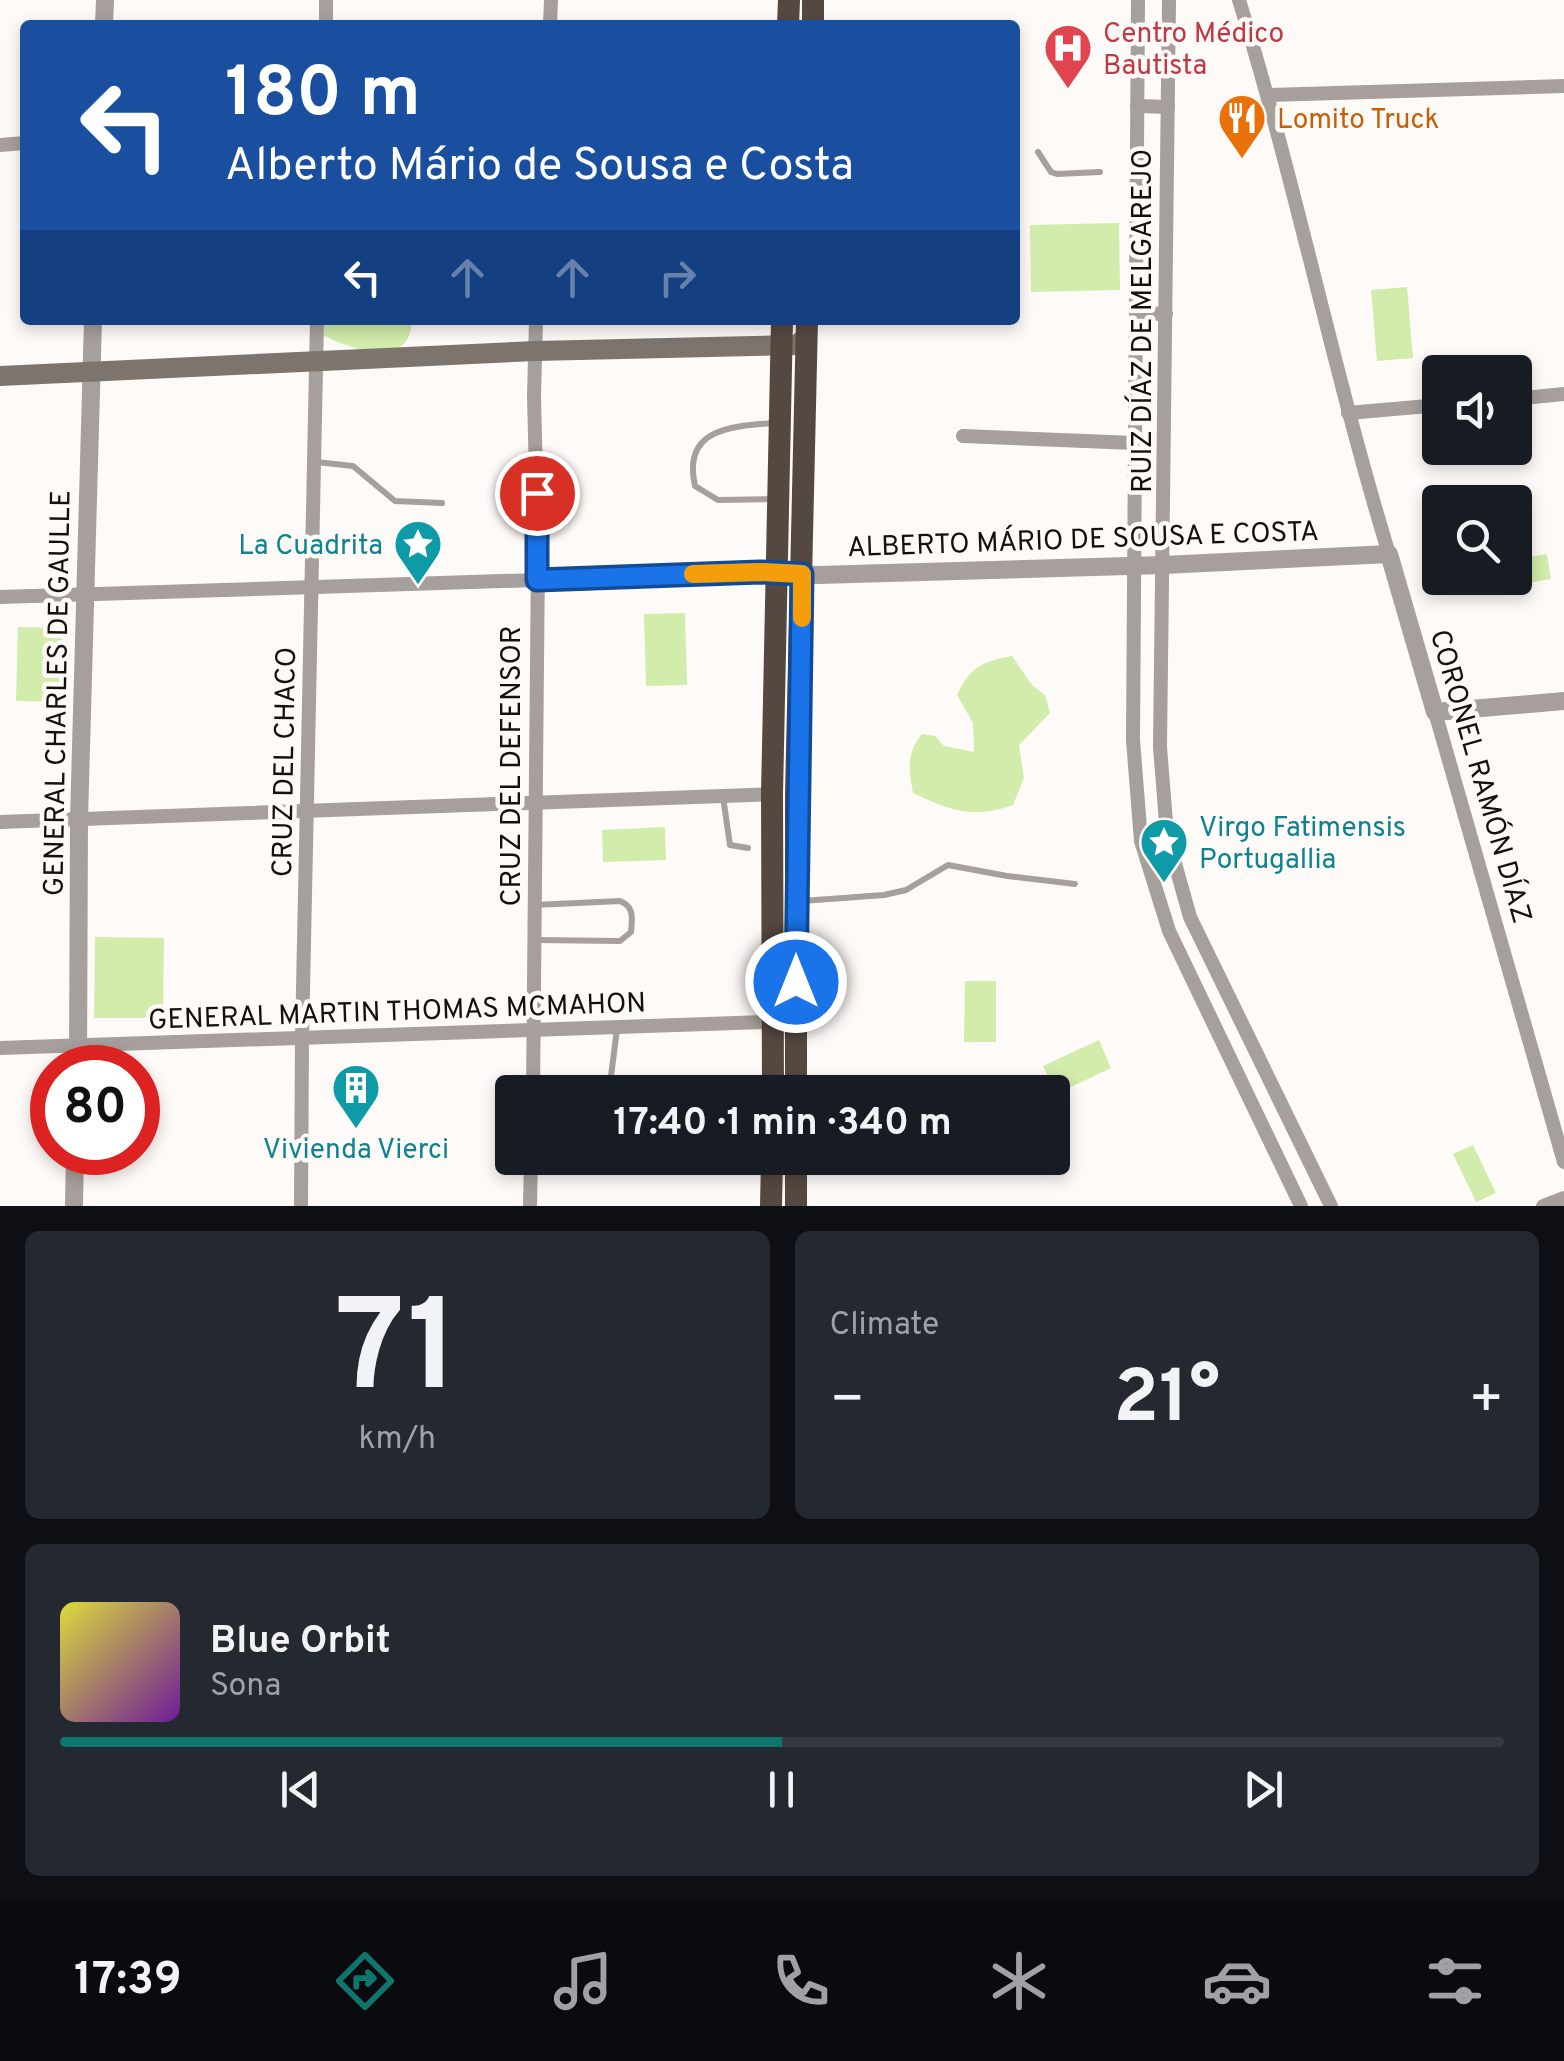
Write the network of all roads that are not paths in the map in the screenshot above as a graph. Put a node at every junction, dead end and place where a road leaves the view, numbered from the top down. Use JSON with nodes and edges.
{"nodes":[{"id":1,"x":1138,"y":0,"type":"edge"},
{"id":2,"x":1169,"y":0,"type":"edge"},
{"id":3,"x":1239,"y":0,"type":"edge"},
{"id":4,"x":1564,"y":86,"type":"edge"},
{"id":5,"x":1269,"y":95,"type":"junction"},
{"id":6,"x":1137,"y":106,"type":"junction"},
{"id":7,"x":1168,"y":107,"type":"junction"},
{"id":8,"x":1038,"y":152,"type":"dead end"},
{"id":9,"x":1100,"y":172,"type":"dead end"},
{"id":10,"x":1136,"y":313,"type":"junction"},
{"id":11,"x":1166,"y":314,"type":"junction"},
{"id":12,"x":93,"y":325,"type":"edge"},
{"id":13,"x":317,"y":325,"type":"edge"},
{"id":14,"x":536,"y":325,"type":"edge"},
{"id":15,"x":798,"y":337,"type":"edge"},
{"id":16,"x":535,"y":351,"type":"junction"},
{"id":17,"x":315,"y":362,"type":"junction"},
{"id":18,"x":91,"y":372,"type":"junction"},
{"id":19,"x":0,"y":376,"type":"edge"},
{"id":20,"x":1564,"y":394,"type":"edge"},
{"id":21,"x":1532,"y":397,"type":"edge"},
{"id":22,"x":1422,"y":407,"type":"edge"},
{"id":23,"x":1348,"y":413,"type":"junction"},
{"id":24,"x":780,"y":423,"type":"junction"},
{"id":25,"x":963,"y":436,"type":"dead end"},
{"id":26,"x":1135,"y":443,"type":"junction"},
{"id":27,"x":315,"y":462,"type":"junction"},
{"id":28,"x":778,"y":499,"type":"junction"},
{"id":29,"x":442,"y":504,"type":"dead end"},
{"id":30,"x":1389,"y":554,"type":"junction"},
{"id":31,"x":1163,"y":565,"type":"junction"},
{"id":32,"x":1134,"y":566,"type":"junction"},
{"id":33,"x":776,"y":573,"type":"junction"},
{"id":34,"x":802,"y":574,"type":"junction"},
{"id":35,"x":537,"y":580,"type":"junction"},
{"id":36,"x":312,"y":588,"type":"junction"},
{"id":37,"x":86,"y":592,"type":"junction"},
{"id":38,"x":0,"y":597,"type":"edge"},
{"id":39,"x":1564,"y":701,"type":"edge"},
{"id":40,"x":1435,"y":712,"type":"junction"},
{"id":41,"x":772,"y":794,"type":"junction"},
{"id":42,"x":796,"y":794,"type":"junction"},
{"id":43,"x":722,"y":796,"type":"junction"},
{"id":44,"x":1164,"y":797,"type":"junction"},
{"id":45,"x":1137,"y":798,"type":"junction"},
{"id":46,"x":534,"y":803,"type":"junction"},
{"id":47,"x":307,"y":811,"type":"junction"},
{"id":48,"x":78,"y":819,"type":"junction"},
{"id":49,"x":0,"y":822,"type":"edge"},
{"id":50,"x":748,"y":848,"type":"dead end"},
{"id":51,"x":1074,"y":884,"type":"dead end"},
{"id":52,"x":796,"y":903,"type":"junction"},
{"id":53,"x":534,"y":905,"type":"junction"},
{"id":54,"x":534,"y":940,"type":"junction"},
{"id":55,"x":1225,"y":991,"type":"junction"},
{"id":56,"x":1204,"y":1002,"type":"junction"},
{"id":57,"x":785,"y":1022,"type":"junction"},
{"id":58,"x":617,"y":1028,"type":"junction"},
{"id":59,"x":535,"y":1030,"type":"junction"},
{"id":60,"x":302,"y":1038,"type":"junction"},
{"id":61,"x":78,"y":1045,"type":"edge"},
{"id":62,"x":106,"y":1045,"type":"edge"},
{"id":63,"x":30,"y":1047,"type":"edge"},
{"id":64,"x":0,"y":1048,"type":"edge"},
{"id":65,"x":534,"y":1075,"type":"edge"},
{"id":66,"x":611,"y":1075,"type":"edge"},
{"id":67,"x":776,"y":1075,"type":"edge"},
{"id":68,"x":793,"y":1075,"type":"edge"},
{"id":69,"x":1564,"y":1162,"type":"edge"},
{"id":70,"x":75,"y":1175,"type":"edge"},
{"id":71,"x":531,"y":1175,"type":"edge"},
{"id":72,"x":772,"y":1175,"type":"edge"},
{"id":73,"x":796,"y":1175,"type":"edge"},
{"id":74,"x":1564,"y":1198,"type":"edge"},
{"id":75,"x":74,"y":1206,"type":"edge"},
{"id":76,"x":301,"y":1206,"type":"edge"},
{"id":77,"x":530,"y":1206,"type":"edge"},
{"id":78,"x":772,"y":1206,"type":"edge"},
{"id":79,"x":796,"y":1206,"type":"edge"},
{"id":80,"x":1301,"y":1206,"type":"edge"},
{"id":81,"x":1331,"y":1206,"type":"edge"},
{"id":82,"x":1543,"y":1206,"type":"edge"}],
"edges":[{"from":1,"to":6,"type":"street","name":"RUIZ DÍAZ DE MELGAREJO"},
{"from":2,"to":7,"type":"street","name":"RUIZ DÍAZ DE MELGAREJO"},
{"from":3,"to":5,"type":"street","name":"CORONEL RAMÓN DÍAZ"},
{"from":4,"to":5,"type":"street"},
{"from":5,"to":23,"type":"street","name":"CORONEL RAMÓN DÍAZ"},
{"from":6,"to":7,"type":"street"},
{"from":6,"to":10,"type":"street","name":"RUIZ DÍAZ DE MELGAREJO"},
{"from":7,"to":11,"type":"street","name":"RUIZ DÍAZ DE MELGAREJO"},
{"from":8,"to":9,"type":"lane"},
{"from":10,"to":11,"type":"street"},
{"from":10,"to":26,"type":"street","name":"RUIZ DÍAZ DE MELGAREJO"},
{"from":11,"to":31,"type":"street","name":"RUIZ DÍAZ DE MELGAREJO"},
{"from":12,"to":18,"type":"street","name":"GENERAL CHARLES DE GAULLE"},
{"from":13,"to":17,"type":"street","name":"CRUZ DEL CHACO"},
{"from":14,"to":16,"type":"street","name":"CRUZ DEL DEFENSOR"},
{"from":15,"to":16,"type":"main road"},
{"from":15,"to":24,"type":"highway"},
{"from":15,"to":34,"type":"highway"},
{"from":16,"to":17,"type":"main road"},
{"from":16,"to":35,"type":"street","name":"CRUZ DEL DEFENSOR"},
{"from":17,"to":18,"type":"main road"},
{"from":17,"to":27,"type":"street","name":"CRUZ DEL CHACO"},
{"from":18,"to":19,"type":"main road"},
{"from":18,"to":37,"type":"street","name":"GENERAL CHARLES DE GAULLE"},
{"from":20,"to":21,"type":"street"},
{"from":22,"to":23,"type":"street"},
{"from":23,"to":30,"type":"street","name":"CORONEL RAMÓN DÍAZ"},
{"from":24,"to":28,"type":"highway"},
{"from":24,"to":28,"type":"lane"},
{"from":25,"to":26,"type":"street"},
{"from":26,"to":32,"type":"street","name":"RUIZ DÍAZ DE MELGAREJO"},
{"from":27,"to":29,"type":"lane"},
{"from":27,"to":36,"type":"street","name":"CRUZ DEL CHACO"},
{"from":28,"to":33,"type":"highway"},
{"from":30,"to":31,"type":"street","name":"ALBERTO MÁRIO DE SOUSA E COSTA"},
{"from":30,"to":40,"type":"street","name":"CORONEL RAMÓN DÍAZ"},
{"from":31,"to":32,"type":"street","name":"ALBERTO MÁRIO DE SOUSA E COSTA"},
{"from":31,"to":44,"type":"street","name":"RUIZ DÍAZ DE MELGAREJO"},
{"from":32,"to":34,"type":"street","name":"ALBERTO MÁRIO DE SOUSA E COSTA"},
{"from":32,"to":45,"type":"street","name":"RUIZ DÍAZ DE MELGAREJO"},
{"from":33,"to":34,"type":"street","name":"ALBERTO MÁRIO DE SOUSA E COSTA"},
{"from":33,"to":35,"type":"street","name":"ALBERTO MÁRIO DE SOUSA E COSTA"},
{"from":33,"to":41,"type":"highway"},
{"from":34,"to":42,"type":"highway"},
{"from":35,"to":36,"type":"street","name":"ALBERTO MÁRIO DE SOUSA E COSTA"},
{"from":35,"to":46,"type":"street","name":"CRUZ DEL DEFENSOR"},
{"from":36,"to":37,"type":"street","name":"ALBERTO MÁRIO DE SOUSA E COSTA"},
{"from":36,"to":47,"type":"street","name":"CRUZ DEL CHACO"},
{"from":37,"to":38,"type":"street","name":"ALBERTO MÁRIO DE SOUSA E COSTA"},
{"from":37,"to":48,"type":"street","name":"GENERAL CHARLES DE GAULLE"},
{"from":39,"to":40,"type":"street"},
{"from":40,"to":69,"type":"street","name":"CORONEL RAMÓN DÍAZ"},
{"from":41,"to":42,"type":"street"},
{"from":41,"to":43,"type":"street"},
{"from":41,"to":57,"type":"highway"},
{"from":42,"to":52,"type":"highway"},
{"from":43,"to":46,"type":"street"},
{"from":43,"to":50,"type":"lane"},
{"from":44,"to":45,"type":"street"},
{"from":44,"to":55,"type":"street","name":"RUIZ DÍAZ DE MELGAREJO"},
{"from":45,"to":56,"type":"street","name":"RUIZ DÍAZ DE MELGAREJO"},
{"from":46,"to":47,"type":"street"},
{"from":46,"to":53,"type":"street","name":"CRUZ DEL DEFENSOR"},
{"from":47,"to":48,"type":"street"},
{"from":47,"to":60,"type":"street","name":"CRUZ DEL CHACO"},
{"from":48,"to":49,"type":"street"},
{"from":48,"to":61,"type":"street","name":"GENERAL CHARLES DE GAULLE"},
{"from":51,"to":52,"type":"lane"},
{"from":52,"to":57,"type":"highway"},
{"from":53,"to":54,"type":"street","name":"CRUZ DEL DEFENSOR"},
{"from":53,"to":54,"type":"lane"},
{"from":54,"to":59,"type":"street","name":"CRUZ DEL DEFENSOR"},
{"from":55,"to":56,"type":"street"},
{"from":55,"to":81,"type":"street","name":"RUIZ DÍAZ DE MELGAREJO"},
{"from":56,"to":80,"type":"street","name":"RUIZ DÍAZ DE MELGAREJO"},
{"from":57,"to":58,"type":"street","name":"GENERAL MARTIN THOMAS MCMAHON"},
{"from":57,"to":67,"type":"highway"},
{"from":57,"to":68,"type":"highway"},
{"from":58,"to":59,"type":"street","name":"GENERAL MARTIN THOMAS MCMAHON"},
{"from":58,"to":66,"type":"lane"},
{"from":59,"to":60,"type":"street","name":"GENERAL MARTIN THOMAS MCMAHON"},
{"from":59,"to":65,"type":"street","name":"CRUZ DEL DEFENSOR"},
{"from":60,"to":62,"type":"street","name":"GENERAL MARTIN THOMAS MCMAHON"},
{"from":60,"to":76,"type":"street","name":"CRUZ DEL CHACO"},
{"from":63,"to":64,"type":"street","name":"GENERAL MARTIN THOMAS MCMAHON"},
{"from":70,"to":75,"type":"street"},
{"from":71,"to":77,"type":"street"},
{"from":72,"to":78,"type":"highway"},
{"from":73,"to":79,"type":"highway"},
{"from":74,"to":82,"type":"street"}]}
